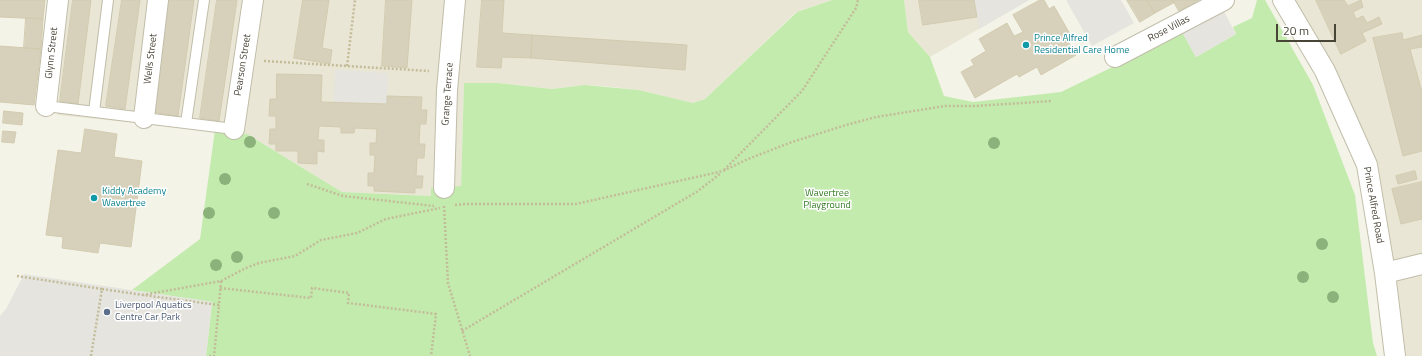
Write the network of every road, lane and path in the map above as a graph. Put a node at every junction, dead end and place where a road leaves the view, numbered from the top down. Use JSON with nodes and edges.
{"nodes":[{"id":1,"x":58,"y":0,"type":"edge"},
{"id":2,"x":108,"y":0,"type":"edge"},
{"id":3,"x":158,"y":0,"type":"edge"},
{"id":4,"x":204,"y":0,"type":"edge"},
{"id":5,"x":253,"y":0,"type":"edge"},
{"id":6,"x":355,"y":0,"type":"edge"},
{"id":7,"x":455,"y":0,"type":"edge"},
{"id":8,"x":858,"y":0,"type":"edge"},
{"id":9,"x":1224,"y":0,"type":"edge"},
{"id":10,"x":1283,"y":0,"type":"edge"},
{"id":11,"x":1115,"y":58,"type":"dead end"},
{"id":12,"x":244,"y":60,"type":"junction"},
{"id":13,"x":347,"y":66,"type":"junction"},
{"id":14,"x":449,"y":72,"type":"junction"},
{"id":15,"x":1052,"y":101,"type":"dead end"},
{"id":16,"x":46,"y":106,"type":"joint"},
{"id":17,"x":94,"y":112,"type":"junction"},
{"id":18,"x":144,"y":118,"type":"junction"},
{"id":19,"x":186,"y":124,"type":"junction"},
{"id":20,"x":234,"y":129,"type":"joint"},
{"id":21,"x":722,"y":171,"type":"junction"},
{"id":22,"x":307,"y":184,"type":"dead end"},
{"id":23,"x":444,"y":198,"type":"junction"},
{"id":24,"x":1422,"y":264,"type":"edge"},
{"id":25,"x":1385,"y":273,"type":"junction"},
{"id":26,"x":16,"y":276,"type":"dead end"},
{"id":27,"x":221,"y":281,"type":"junction"},
{"id":28,"x":220,"y":288,"type":"junction"},
{"id":29,"x":102,"y":289,"type":"junction"},
{"id":30,"x":143,"y":296,"type":"junction"},
{"id":31,"x":219,"y":305,"type":"junction"},
{"id":32,"x":462,"y":331,"type":"junction"},
{"id":33,"x":91,"y":356,"type":"edge"},
{"id":34,"x":209,"y":356,"type":"edge"},
{"id":35,"x":431,"y":356,"type":"edge"},
{"id":36,"x":470,"y":356,"type":"edge"},
{"id":37,"x":1395,"y":356,"type":"edge"}],
"edges":[{"from":1,"to":16,"type":"street","name":"Glynn Street"},
{"from":2,"to":17,"type":"lane"},
{"from":3,"to":18,"type":"street","name":"Wells Street"},
{"from":4,"to":19,"type":"lane"},
{"from":5,"to":12,"type":"street","name":"Pearson Street"},
{"from":6,"to":13,"type":"path"},
{"from":7,"to":14,"type":"street","name":"Grange Terrace"},
{"from":8,"to":21,"type":"path"},
{"from":9,"to":11,"type":"street","name":"Rose Villas"},
{"from":10,"to":25,"type":"street","name":"Prince Alfred Road"},
{"from":12,"to":13,"type":"path"},
{"from":12,"to":20,"type":"street","name":"Pearson Street"},
{"from":13,"to":14,"type":"path"},
{"from":14,"to":23,"type":"street","name":"Grange Terrace"},
{"from":15,"to":21,"type":"path"},
{"from":16,"to":17,"type":"lane"},
{"from":17,"to":18,"type":"lane"},
{"from":18,"to":19,"type":"lane"},
{"from":19,"to":20,"type":"lane"},
{"from":21,"to":23,"type":"path"},
{"from":21,"to":32,"type":"path"},
{"from":22,"to":23,"type":"path"},
{"from":23,"to":27,"type":"path"},
{"from":23,"to":32,"type":"path"},
{"from":24,"to":25,"type":"street"},
{"from":25,"to":37,"type":"street","name":"Prince Alfred Road"},
{"from":26,"to":29,"type":"path"},
{"from":27,"to":28,"type":"path"},
{"from":27,"to":30,"type":"path"},
{"from":28,"to":31,"type":"path"},
{"from":28,"to":35,"type":"path"},
{"from":29,"to":30,"type":"path"},
{"from":29,"to":33,"type":"path"},
{"from":30,"to":31,"type":"path"},
{"from":31,"to":34,"type":"path"},
{"from":32,"to":36,"type":"path"}]}
